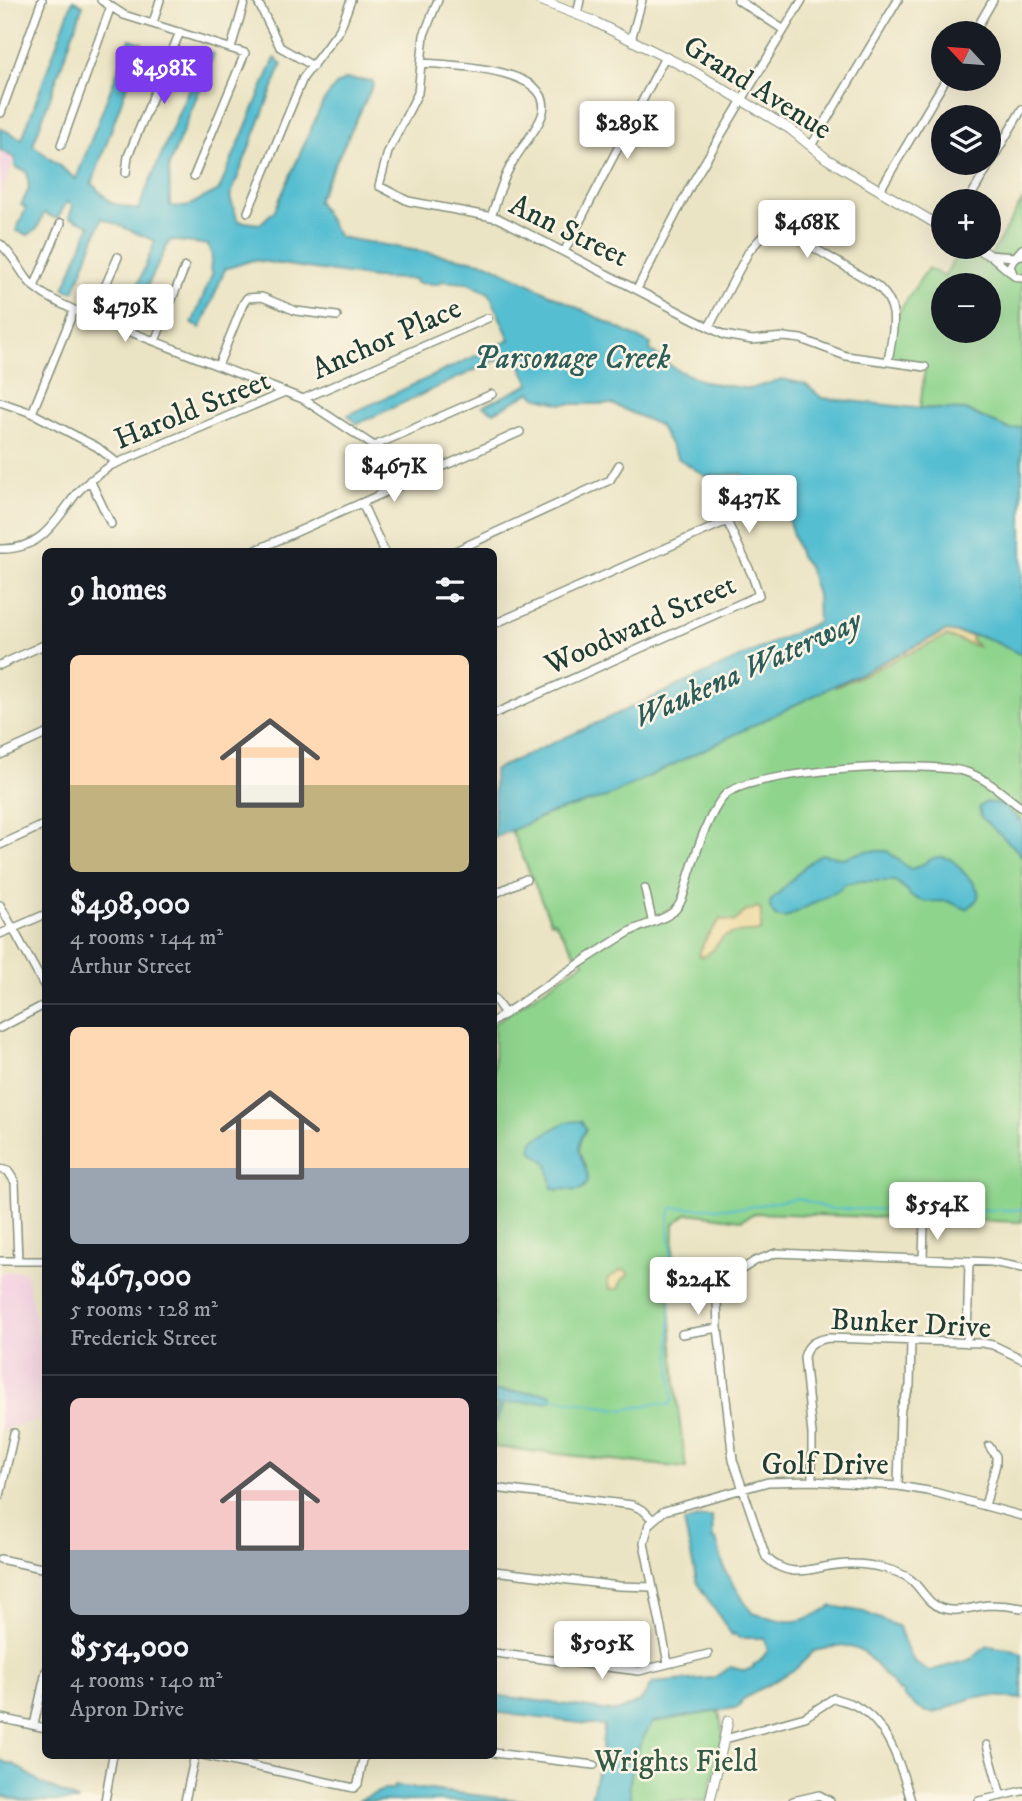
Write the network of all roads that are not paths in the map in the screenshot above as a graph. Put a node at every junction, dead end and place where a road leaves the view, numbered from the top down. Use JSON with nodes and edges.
{"nodes":[{"id":1,"x":42,"y":0,"type":"edge"},
{"id":2,"x":102,"y":0,"type":"edge"},
{"id":3,"x":160,"y":0,"type":"edge"},
{"id":4,"x":245,"y":0,"type":"edge"},
{"id":5,"x":257,"y":0,"type":"edge"},
{"id":6,"x":351,"y":0,"type":"edge"},
{"id":7,"x":438,"y":0,"type":"edge"},
{"id":8,"x":540,"y":0,"type":"edge"},
{"id":9,"x":580,"y":0,"type":"edge"},
{"id":10,"x":642,"y":0,"type":"edge"},
{"id":11,"x":738,"y":0,"type":"edge"},
{"id":12,"x":802,"y":0,"type":"edge"},
{"id":13,"x":898,"y":0,"type":"edge"},
{"id":14,"x":993,"y":0,"type":"edge"},
{"id":15,"x":111,"y":6,"type":"junction"},
{"id":16,"x":576,"y":15,"type":"junction"},
{"id":17,"x":981,"y":21,"type":"edge"},
{"id":18,"x":152,"y":23,"type":"junction"},
{"id":19,"x":784,"y":30,"type":"junction"},
{"id":20,"x":180,"y":32,"type":"junction"},
{"id":21,"x":631,"y":40,"type":"junction"},
{"id":22,"x":231,"y":48,"type":"junction"},
{"id":23,"x":664,"y":57,"type":"junction"},
{"id":24,"x":421,"y":63,"type":"junction"},
{"id":25,"x":313,"y":66,"type":"junction"},
{"id":26,"x":939,"y":91,"type":"edge"},
{"id":27,"x":742,"y":100,"type":"junction"},
{"id":28,"x":1022,"y":109,"type":"edge"},
{"id":29,"x":1,"y":113,"type":"edge"},
{"id":30,"x":61,"y":145,"type":"dead end"},
{"id":31,"x":811,"y":146,"type":"junction"},
{"id":32,"x":125,"y":173,"type":"dead end"},
{"id":33,"x":194,"y":176,"type":"dead end"},
{"id":34,"x":975,"y":189,"type":"edge"},
{"id":35,"x":880,"y":190,"type":"junction"},
{"id":36,"x":248,"y":212,"type":"dead end"},
{"id":37,"x":491,"y":217,"type":"junction"},
{"id":38,"x":931,"y":221,"type":"edge"},
{"id":39,"x":61,"y":223,"type":"dead end"},
{"id":40,"x":0,"y":244,"type":"edge"},
{"id":41,"x":1022,"y":249,"type":"edge"},
{"id":42,"x":564,"y":252,"type":"junction"},
{"id":43,"x":1018,"y":256,"type":"edge"},
{"id":44,"x":118,"y":257,"type":"dead end"},
{"id":45,"x":994,"y":259,"type":"edge"},
{"id":46,"x":185,"y":267,"type":"dead end"},
{"id":47,"x":1018,"y":277,"type":"edge"},
{"id":48,"x":34,"y":287,"type":"junction"},
{"id":49,"x":638,"y":289,"type":"junction"},
{"id":50,"x":74,"y":310,"type":"junction"},
{"id":51,"x":92,"y":316,"type":"junction"},
{"id":52,"x":337,"y":316,"type":"dead end"},
{"id":53,"x":488,"y":318,"type":"dead end"},
{"id":54,"x":709,"y":327,"type":"junction"},
{"id":55,"x":155,"y":341,"type":"junction"},
{"id":56,"x":888,"y":362,"type":"junction"},
{"id":57,"x":218,"y":366,"type":"junction"},
{"id":58,"x":925,"y":367,"type":"dead end"},
{"id":59,"x":285,"y":392,"type":"junction"},
{"id":60,"x":492,"y":394,"type":"dead end"},
{"id":61,"x":303,"y":399,"type":"junction"},
{"id":62,"x":0,"y":402,"type":"edge"},
{"id":63,"x":32,"y":413,"type":"junction"},
{"id":64,"x":520,"y":432,"type":"dead end"},
{"id":65,"x":116,"y":463,"type":"junction"},
{"id":66,"x":619,"y":465,"type":"dead end"},
{"id":67,"x":90,"y":480,"type":"junction"},
{"id":68,"x":362,"y":503,"type":"junction"},
{"id":69,"x":111,"y":524,"type":"dead end"},
{"id":70,"x":261,"y":548,"type":"edge"},
{"id":71,"x":383,"y":548,"type":"edge"},
{"id":72,"x":462,"y":548,"type":"edge"},
{"id":73,"x":0,"y":549,"type":"edge"},
{"id":74,"x":497,"y":623,"type":"edge"},
{"id":75,"x":42,"y":646,"type":"edge"},
{"id":76,"x":0,"y":664,"type":"edge"},
{"id":77,"x":497,"y":713,"type":"edge"},
{"id":78,"x":42,"y":736,"type":"edge"},
{"id":79,"x":0,"y":755,"type":"edge"},
{"id":80,"x":1022,"y":808,"type":"edge"},
{"id":81,"x":42,"y":826,"type":"edge"},
{"id":82,"x":0,"y":845,"type":"edge"},
{"id":83,"x":526,"y":879,"type":"dead end"},
{"id":84,"x":645,"y":889,"type":"dead end"},
{"id":85,"x":497,"y":893,"type":"edge"},
{"id":86,"x":0,"y":905,"type":"edge"},
{"id":87,"x":42,"y":916,"type":"edge"},
{"id":88,"x":652,"y":920,"type":"junction"},
{"id":89,"x":13,"y":929,"type":"junction"},
{"id":90,"x":0,"y":934,"type":"edge"},
{"id":91,"x":42,"y":982,"type":"edge"},
{"id":92,"x":497,"y":1002,"type":"edge"},
{"id":93,"x":42,"y":1006,"type":"edge"},
{"id":94,"x":505,"y":1014,"type":"junction"},
{"id":95,"x":497,"y":1019,"type":"edge"},
{"id":96,"x":0,"y":1027,"type":"edge"},
{"id":97,"x":0,"y":1169,"type":"edge"},
{"id":98,"x":924,"y":1224,"type":"dead end"},
{"id":99,"x":923,"y":1259,"type":"junction"},
{"id":100,"x":0,"y":1261,"type":"edge"},
{"id":101,"x":18,"y":1261,"type":"junction"},
{"id":102,"x":42,"y":1261,"type":"edge"},
{"id":103,"x":969,"y":1261,"type":"junction"},
{"id":104,"x":1022,"y":1268,"type":"edge"},
{"id":105,"x":718,"y":1328,"type":"junction"},
{"id":106,"x":682,"y":1334,"type":"dead end"},
{"id":107,"x":911,"y":1341,"type":"junction"},
{"id":108,"x":967,"y":1343,"type":"junction"},
{"id":109,"x":1022,"y":1359,"type":"edge"},
{"id":110,"x":14,"y":1433,"type":"dead end"},
{"id":111,"x":989,"y":1447,"type":"dead end"},
{"id":112,"x":812,"y":1481,"type":"junction"},
{"id":113,"x":898,"y":1486,"type":"junction"},
{"id":114,"x":497,"y":1488,"type":"edge"},
{"id":115,"x":741,"y":1489,"type":"junction"},
{"id":116,"x":0,"y":1496,"type":"edge"},
{"id":117,"x":985,"y":1506,"type":"junction"},
{"id":118,"x":1022,"y":1516,"type":"edge"},
{"id":119,"x":653,"y":1520,"type":"junction"},
{"id":120,"x":0,"y":1559,"type":"edge"},
{"id":121,"x":42,"y":1568,"type":"edge"},
{"id":122,"x":497,"y":1571,"type":"edge"},
{"id":123,"x":652,"y":1587,"type":"junction"},
{"id":124,"x":1022,"y":1608,"type":"edge"},
{"id":125,"x":497,"y":1653,"type":"edge"},
{"id":126,"x":708,"y":1654,"type":"dead end"},
{"id":127,"x":668,"y":1663,"type":"junction"},
{"id":128,"x":42,"y":1689,"type":"edge"},
{"id":129,"x":0,"y":1718,"type":"edge"},
{"id":130,"x":728,"y":1721,"type":"dead end"},
{"id":131,"x":34,"y":1725,"type":"junction"},
{"id":132,"x":42,"y":1727,"type":"edge"},
{"id":133,"x":725,"y":1739,"type":"junction"},
{"id":134,"x":986,"y":1745,"type":"dead end"},
{"id":135,"x":497,"y":1753,"type":"edge"},
{"id":136,"x":112,"y":1759,"type":"edge"},
{"id":137,"x":194,"y":1759,"type":"edge"},
{"id":138,"x":222,"y":1759,"type":"edge"},
{"id":139,"x":363,"y":1759,"type":"edge"},
{"id":140,"x":594,"y":1765,"type":"dead end"},
{"id":141,"x":1022,"y":1791,"type":"edge"},
{"id":142,"x":1001,"y":1796,"type":"junction"},
{"id":143,"x":106,"y":1801,"type":"edge"},
{"id":144,"x":185,"y":1801,"type":"edge"},
{"id":145,"x":710,"y":1801,"type":"edge"},
{"id":146,"x":793,"y":1801,"type":"edge"},
{"id":147,"x":830,"y":1801,"type":"edge"},
{"id":148,"x":911,"y":1801,"type":"edge"},
{"id":149,"x":979,"y":1801,"type":"edge"}],
"edges":[{"from":1,"to":29,"type":"street"},
{"from":2,"to":15,"type":"street"},
{"from":3,"to":18,"type":"street"},
{"from":4,"to":22,"type":"street"},
{"from":5,"to":25,"type":"street"},
{"from":6,"to":25,"type":"street"},
{"from":7,"to":24,"type":"street","name":"Ann Street"},
{"from":8,"to":16,"type":"street","name":"Grand Avenue"},
{"from":9,"to":16,"type":"street"},
{"from":10,"to":21,"type":"street"},
{"from":11,"to":19,"type":"street"},
{"from":12,"to":19,"type":"street"},
{"from":13,"to":31,"type":"street"},
{"from":14,"to":17,"type":"street"},
{"from":15,"to":18,"type":"street"},
{"from":15,"to":30,"type":"street"},
{"from":16,"to":21,"type":"street","name":"Grand Avenue"},
{"from":18,"to":20,"type":"street"},
{"from":19,"to":27,"type":"street"},
{"from":20,"to":22,"type":"street"},
{"from":20,"to":32,"type":"street"},
{"from":21,"to":23,"type":"street","name":"Grand Avenue"},
{"from":22,"to":33,"type":"street"},
{"from":23,"to":27,"type":"street","name":"Grand Avenue"},
{"from":23,"to":42,"type":"street"},
{"from":24,"to":37,"type":"street","name":"Ann Street"},
{"from":24,"to":37,"type":"street"},
{"from":25,"to":36,"type":"street"},
{"from":26,"to":35,"type":"street"},
{"from":27,"to":31,"type":"street","name":"Grand Avenue"},
{"from":27,"to":49,"type":"street"},
{"from":28,"to":34,"type":"street"},
{"from":31,"to":35,"type":"street","name":"Grand Avenue"},
{"from":35,"to":38,"type":"street","name":"Grand Avenue"},
{"from":37,"to":42,"type":"street","name":"Ann Street"},
{"from":39,"to":48,"type":"street"},
{"from":40,"to":48,"type":"street"},
{"from":41,"to":43,"type":"street"},
{"from":42,"to":49,"type":"street","name":"Ann Street"},
{"from":43,"to":47,"type":"street"},
{"from":44,"to":51,"type":"street"},
{"from":45,"to":47,"type":"street"},
{"from":46,"to":55,"type":"street"},
{"from":48,"to":50,"type":"street"},
{"from":49,"to":54,"type":"street","name":"Ann Street"},
{"from":50,"to":51,"type":"street"},
{"from":50,"to":63,"type":"street"},
{"from":51,"to":55,"type":"street"},
{"from":52,"to":57,"type":"street"},
{"from":53,"to":61,"type":"street","name":"Anchor Place"},
{"from":54,"to":56,"type":"street","name":"Ann Street"},
{"from":54,"to":56,"type":"street"},
{"from":55,"to":57,"type":"street"},
{"from":56,"to":58,"type":"street","name":"Ann Street"},
{"from":57,"to":59,"type":"street"},
{"from":59,"to":61,"type":"street","name":"Harold Street"},
{"from":59,"to":65,"type":"street","name":"Harold Street"},
{"from":60,"to":61,"type":"street","name":"Harold Street"},
{"from":62,"to":63,"type":"street"},
{"from":63,"to":65,"type":"street"},
{"from":64,"to":68,"type":"street"},
{"from":65,"to":67,"type":"street","name":"Harold Street"},
{"from":66,"to":72,"type":"street"},
{"from":67,"to":69,"type":"street"},
{"from":67,"to":73,"type":"street","name":"Harold Street"},
{"from":68,"to":70,"type":"street"},
{"from":68,"to":71,"type":"street"},
{"from":74,"to":77,"type":"street","name":"Woodward Street"},
{"from":75,"to":76,"type":"street"},
{"from":78,"to":79,"type":"street"},
{"from":80,"to":88,"type":"street"},
{"from":81,"to":82,"type":"street"},
{"from":83,"to":85,"type":"street"},
{"from":84,"to":88,"type":"street"},
{"from":86,"to":89,"type":"street"},
{"from":87,"to":89,"type":"street"},
{"from":88,"to":94,"type":"street"},
{"from":89,"to":90,"type":"street"},
{"from":89,"to":91,"type":"street"},
{"from":92,"to":94,"type":"street"},
{"from":93,"to":96,"type":"street"},
{"from":94,"to":95,"type":"street"},
{"from":97,"to":101,"type":"street"},
{"from":98,"to":99,"type":"street"},
{"from":99,"to":103,"type":"street"},
{"from":99,"to":105,"type":"street"},
{"from":100,"to":101,"type":"street"},
{"from":101,"to":102,"type":"street"},
{"from":103,"to":104,"type":"street"},
{"from":103,"to":108,"type":"street"},
{"from":105,"to":106,"type":"street"},
{"from":105,"to":115,"type":"street"},
{"from":107,"to":108,"type":"street","name":"Bunker Drive"},
{"from":107,"to":112,"type":"street","name":"Bunker Drive"},
{"from":107,"to":113,"type":"street"},
{"from":108,"to":109,"type":"street","name":"Bunker Drive"},
{"from":110,"to":116,"type":"street"},
{"from":111,"to":117,"type":"street"},
{"from":112,"to":113,"type":"street","name":"Golf Drive"},
{"from":112,"to":115,"type":"street","name":"Golf Drive"},
{"from":113,"to":117,"type":"street","name":"Golf Drive"},
{"from":114,"to":119,"type":"street"},
{"from":115,"to":119,"type":"street","name":"Golf Drive"},
{"from":115,"to":124,"type":"street"},
{"from":117,"to":118,"type":"street","name":"Golf Drive"},
{"from":119,"to":123,"type":"street"},
{"from":120,"to":121,"type":"street"},
{"from":122,"to":123,"type":"street"},
{"from":123,"to":127,"type":"street"},
{"from":125,"to":127,"type":"street"},
{"from":126,"to":127,"type":"street"},
{"from":128,"to":131,"type":"street"},
{"from":129,"to":131,"type":"street"},
{"from":130,"to":133,"type":"street"},
{"from":131,"to":132,"type":"street"},
{"from":133,"to":145,"type":"street"},
{"from":133,"to":148,"type":"street"},
{"from":134,"to":142,"type":"street"},
{"from":135,"to":140,"type":"street"},
{"from":136,"to":143,"type":"street"},
{"from":137,"to":144,"type":"street"},
{"from":138,"to":139,"type":"street"},
{"from":141,"to":142,"type":"street"},
{"from":142,"to":149,"type":"street"},
{"from":146,"to":147,"type":"street"}]}
